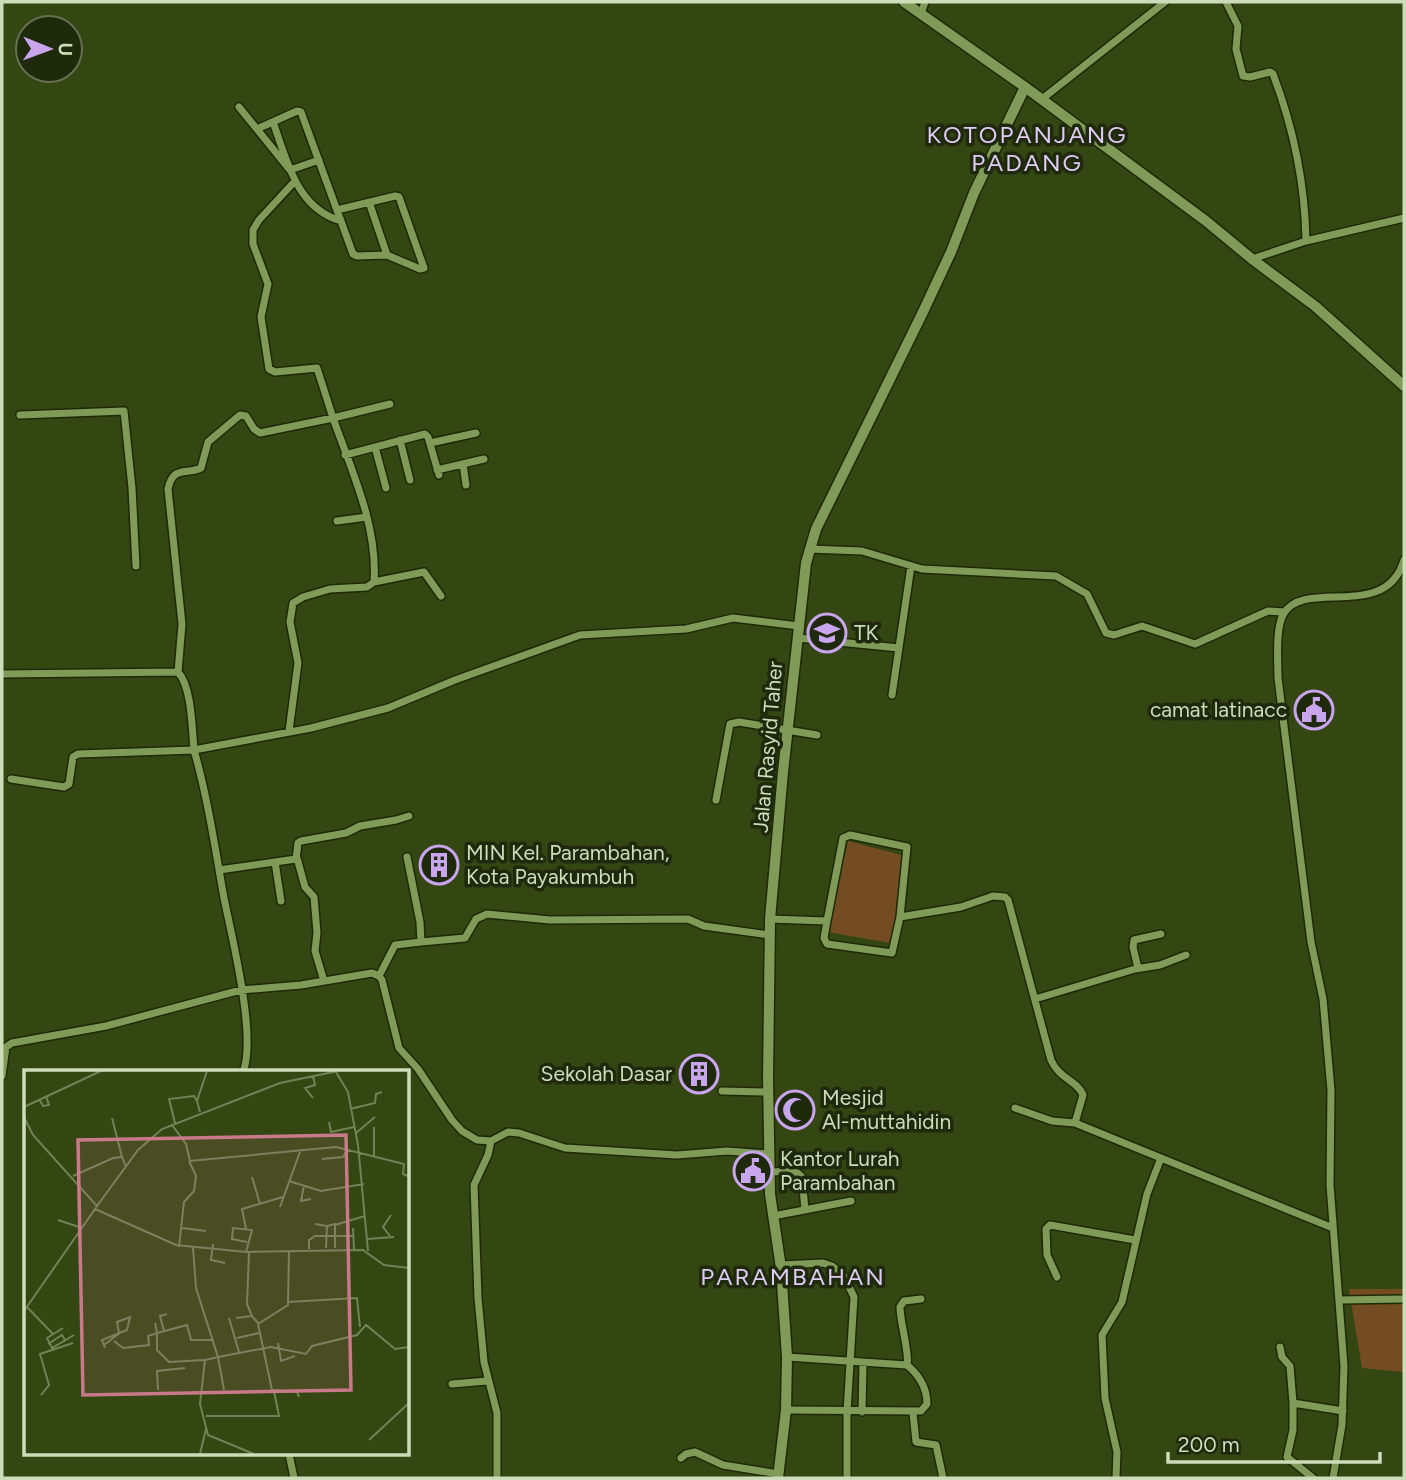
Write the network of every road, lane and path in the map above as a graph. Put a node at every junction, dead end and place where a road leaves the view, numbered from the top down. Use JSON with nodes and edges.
{"nodes":[{"id":1,"x":904,"y":2,"type":"edge"},
{"id":2,"x":925,"y":2,"type":"edge"},
{"id":3,"x":1165,"y":2,"type":"edge"},
{"id":4,"x":1226,"y":2,"type":"edge"},
{"id":5,"x":921,"y":14,"type":"junction"},
{"id":6,"x":1025,"y":87,"type":"junction"},
{"id":7,"x":1042,"y":99,"type":"junction"},
{"id":8,"x":239,"y":107,"type":"dead end"},
{"id":9,"x":274,"y":122,"type":"junction"},
{"id":10,"x":257,"y":129,"type":"junction"},
{"id":11,"x":319,"y":160,"type":"junction"},
{"id":12,"x":290,"y":170,"type":"junction"},
{"id":13,"x":295,"y":181,"type":"junction"},
{"id":14,"x":369,"y":202,"type":"junction"},
{"id":15,"x":337,"y":210,"type":"junction"},
{"id":16,"x":1404,"y":218,"type":"edge"},
{"id":17,"x":341,"y":221,"type":"junction"},
{"id":18,"x":1306,"y":242,"type":"junction"},
{"id":19,"x":387,"y":255,"type":"junction"},
{"id":20,"x":1252,"y":259,"type":"junction"},
{"id":21,"x":1404,"y":386,"type":"edge"},
{"id":22,"x":390,"y":404,"type":"dead end"},
{"id":23,"x":20,"y":415,"type":"dead end"},
{"id":24,"x":333,"y":418,"type":"junction"},
{"id":25,"x":475,"y":433,"type":"dead end"},
{"id":26,"x":400,"y":440,"type":"junction"},
{"id":27,"x":430,"y":443,"type":"junction"},
{"id":28,"x":375,"y":447,"type":"junction"},
{"id":29,"x":345,"y":455,"type":"junction"},
{"id":30,"x":484,"y":459,"type":"dead end"},
{"id":31,"x":463,"y":464,"type":"junction"},
{"id":32,"x":410,"y":480,"type":"dead end"},
{"id":33,"x":466,"y":485,"type":"dead end"},
{"id":34,"x":386,"y":488,"type":"dead end"},
{"id":35,"x":367,"y":516,"type":"junction"},
{"id":36,"x":337,"y":521,"type":"dead end"},
{"id":37,"x":809,"y":549,"type":"junction"},
{"id":38,"x":1404,"y":560,"type":"edge"},
{"id":39,"x":136,"y":566,"type":"dead end"},
{"id":40,"x":911,"y":566,"type":"junction"},
{"id":41,"x":374,"y":582,"type":"junction"},
{"id":42,"x":441,"y":596,"type":"dead end"},
{"id":43,"x":1284,"y":612,"type":"junction"},
{"id":44,"x":799,"y":626,"type":"junction"},
{"id":45,"x":798,"y":638,"type":"junction"},
{"id":46,"x":899,"y":648,"type":"junction"},
{"id":47,"x":178,"y":672,"type":"junction"},
{"id":48,"x":2,"y":674,"type":"edge"},
{"id":49,"x":892,"y":695,"type":"dead end"},
{"id":50,"x":289,"y":731,"type":"junction"},
{"id":51,"x":788,"y":732,"type":"junction"},
{"id":52,"x":817,"y":735,"type":"dead end"},
{"id":53,"x":194,"y":750,"type":"junction"},
{"id":54,"x":10,"y":779,"type":"dead end"},
{"id":55,"x":716,"y":800,"type":"dead end"},
{"id":56,"x":410,"y":816,"type":"dead end"},
{"id":57,"x":407,"y":857,"type":"dead end"},
{"id":58,"x":297,"y":858,"type":"junction"},
{"id":59,"x":275,"y":863,"type":"junction"},
{"id":60,"x":219,"y":870,"type":"junction"},
{"id":61,"x":281,"y":901,"type":"dead end"},
{"id":62,"x":900,"y":917,"type":"junction"},
{"id":63,"x":770,"y":919,"type":"junction"},
{"id":64,"x":827,"y":921,"type":"junction"},
{"id":65,"x":1161,"y":934,"type":"dead end"},
{"id":66,"x":770,"y":935,"type":"junction"},
{"id":67,"x":421,"y":942,"type":"junction"},
{"id":68,"x":1186,"y":955,"type":"dead end"},
{"id":69,"x":1138,"y":968,"type":"junction"},
{"id":70,"x":379,"y":976,"type":"junction"},
{"id":71,"x":324,"y":981,"type":"junction"},
{"id":72,"x":241,"y":990,"type":"junction"},
{"id":73,"x":1035,"y":999,"type":"junction"},
{"id":74,"x":3,"y":1055,"type":"edge"},
{"id":75,"x":244,"y":1070,"type":"edge"},
{"id":76,"x":2,"y":1076,"type":"edge"},
{"id":77,"x":722,"y":1091,"type":"dead end"},
{"id":78,"x":768,"y":1092,"type":"junction"},
{"id":79,"x":1015,"y":1108,"type":"dead end"},
{"id":80,"x":1075,"y":1123,"type":"junction"},
{"id":81,"x":491,"y":1141,"type":"junction"},
{"id":82,"x":769,"y":1154,"type":"junction"},
{"id":83,"x":1161,"y":1158,"type":"junction"},
{"id":84,"x":769,"y":1172,"type":"junction"},
{"id":85,"x":851,"y":1201,"type":"dead end"},
{"id":86,"x":805,"y":1210,"type":"junction"},
{"id":87,"x":773,"y":1216,"type":"junction"},
{"id":88,"x":1333,"y":1228,"type":"junction"},
{"id":89,"x":1135,"y":1240,"type":"junction"},
{"id":90,"x":781,"y":1265,"type":"junction"},
{"id":91,"x":1057,"y":1277,"type":"dead end"},
{"id":92,"x":921,"y":1299,"type":"dead end"},
{"id":93,"x":1403,"y":1299,"type":"edge"},
{"id":94,"x":1339,"y":1300,"type":"junction"},
{"id":95,"x":1280,"y":1347,"type":"dead end"},
{"id":96,"x":787,"y":1357,"type":"junction"},
{"id":97,"x":850,"y":1362,"type":"junction"},
{"id":98,"x":863,"y":1363,"type":"junction"},
{"id":99,"x":907,"y":1365,"type":"junction"},
{"id":100,"x":487,"y":1381,"type":"junction"},
{"id":101,"x":452,"y":1384,"type":"dead end"},
{"id":102,"x":1293,"y":1403,"type":"junction"},
{"id":103,"x":786,"y":1410,"type":"junction"},
{"id":104,"x":1343,"y":1411,"type":"junction"},
{"id":105,"x":847,"y":1412,"type":"junction"},
{"id":106,"x":862,"y":1412,"type":"junction"},
{"id":107,"x":913,"y":1413,"type":"junction"},
{"id":108,"x":289,"y":1456,"type":"edge"},
{"id":109,"x":681,"y":1458,"type":"dead end"},
{"id":110,"x":778,"y":1476,"type":"edge"},
{"id":111,"x":294,"y":1478,"type":"edge"},
{"id":112,"x":497,"y":1478,"type":"edge"},
{"id":113,"x":847,"y":1478,"type":"edge"},
{"id":114,"x":943,"y":1478,"type":"edge"},
{"id":115,"x":1116,"y":1478,"type":"edge"},
{"id":116,"x":1312,"y":1478,"type":"edge"},
{"id":117,"x":1334,"y":1478,"type":"edge"}],
"edges":[{"from":1,"to":5,"type":"street"},
{"from":2,"to":5,"type":"street"},
{"from":3,"to":7,"type":"street"},
{"from":4,"to":18,"type":"street"},
{"from":5,"to":6,"type":"street"},
{"from":6,"to":7,"type":"street"},
{"from":6,"to":37,"type":"street","name":"Jalan Rasyid Taher"},
{"from":7,"to":20,"type":"street"},
{"from":8,"to":10,"type":"street"},
{"from":9,"to":10,"type":"street"},
{"from":9,"to":11,"type":"street"},
{"from":9,"to":12,"type":"street"},
{"from":10,"to":12,"type":"street"},
{"from":11,"to":12,"type":"street"},
{"from":11,"to":15,"type":"street"},
{"from":12,"to":13,"type":"street"},
{"from":13,"to":17,"type":"street"},
{"from":13,"to":24,"type":"street"},
{"from":14,"to":15,"type":"street"},
{"from":14,"to":19,"type":"street"},
{"from":14,"to":19,"type":"street"},
{"from":15,"to":17,"type":"street"},
{"from":16,"to":18,"type":"street"},
{"from":17,"to":19,"type":"street"},
{"from":18,"to":20,"type":"street"},
{"from":20,"to":21,"type":"street"},
{"from":22,"to":24,"type":"street"},
{"from":23,"to":39,"type":"street"},
{"from":24,"to":29,"type":"street"},
{"from":24,"to":47,"type":"street"},
{"from":25,"to":27,"type":"street"},
{"from":26,"to":27,"type":"street"},
{"from":26,"to":28,"type":"street"},
{"from":26,"to":32,"type":"street"},
{"from":27,"to":31,"type":"street"},
{"from":28,"to":29,"type":"street"},
{"from":28,"to":34,"type":"street"},
{"from":29,"to":35,"type":"street"},
{"from":30,"to":31,"type":"street"},
{"from":31,"to":33,"type":"street"},
{"from":35,"to":36,"type":"street"},
{"from":35,"to":41,"type":"street"},
{"from":37,"to":40,"type":"street"},
{"from":37,"to":44,"type":"street","name":"Jalan Rasyid Taher"},
{"from":38,"to":43,"type":"street"},
{"from":40,"to":43,"type":"street"},
{"from":40,"to":46,"type":"street"},
{"from":41,"to":42,"type":"street"},
{"from":41,"to":50,"type":"street"},
{"from":43,"to":88,"type":"street"},
{"from":44,"to":45,"type":"street","name":"Jalan Rasyid Taher"},
{"from":44,"to":50,"type":"street"},
{"from":45,"to":46,"type":"street"},
{"from":45,"to":51,"type":"street","name":"Jalan Rasyid Taher"},
{"from":46,"to":49,"type":"street"},
{"from":47,"to":48,"type":"street"},
{"from":47,"to":53,"type":"street"},
{"from":50,"to":53,"type":"street"},
{"from":51,"to":52,"type":"street"},
{"from":51,"to":55,"type":"street"},
{"from":51,"to":63,"type":"street","name":"Jalan Rasyid Taher"},
{"from":53,"to":54,"type":"street"},
{"from":53,"to":60,"type":"street"},
{"from":56,"to":58,"type":"street"},
{"from":57,"to":67,"type":"street"},
{"from":58,"to":59,"type":"street"},
{"from":58,"to":71,"type":"street"},
{"from":59,"to":60,"type":"street"},
{"from":59,"to":61,"type":"street"},
{"from":60,"to":72,"type":"street"},
{"from":62,"to":64,"type":"street"},
{"from":62,"to":64,"type":"street"},
{"from":62,"to":73,"type":"street"},
{"from":63,"to":64,"type":"street"},
{"from":63,"to":66,"type":"street","name":"Jalan Rasyid Taher"},
{"from":65,"to":69,"type":"street"},
{"from":66,"to":67,"type":"street"},
{"from":66,"to":78,"type":"street","name":"Jalan Rasyid Taher"},
{"from":67,"to":70,"type":"street"},
{"from":68,"to":69,"type":"street"},
{"from":69,"to":73,"type":"street"},
{"from":70,"to":71,"type":"street"},
{"from":70,"to":81,"type":"street"},
{"from":71,"to":72,"type":"street"},
{"from":72,"to":74,"type":"street"},
{"from":72,"to":75,"type":"street"},
{"from":73,"to":80,"type":"street"},
{"from":74,"to":76,"type":"street"},
{"from":77,"to":78,"type":"street"},
{"from":78,"to":82,"type":"street","name":"Jalan Rasyid Taher"},
{"from":79,"to":80,"type":"street"},
{"from":80,"to":83,"type":"street"},
{"from":81,"to":82,"type":"street"},
{"from":81,"to":100,"type":"street"},
{"from":82,"to":84,"type":"street","name":"Jalan Rasyid Taher"},
{"from":83,"to":88,"type":"street"},
{"from":83,"to":89,"type":"street"},
{"from":84,"to":86,"type":"street"},
{"from":84,"to":87,"type":"street","name":"Jalan Rasyid Taher"},
{"from":85,"to":86,"type":"street"},
{"from":86,"to":87,"type":"street"},
{"from":87,"to":90,"type":"street","name":"Jalan Rasyid Taher"},
{"from":88,"to":94,"type":"street"},
{"from":89,"to":91,"type":"street"},
{"from":89,"to":115,"type":"street"},
{"from":90,"to":96,"type":"street","name":"Jalan Rasyid Taher"},
{"from":90,"to":97,"type":"street"},
{"from":92,"to":99,"type":"street"},
{"from":93,"to":94,"type":"street"},
{"from":94,"to":104,"type":"street"},
{"from":95,"to":102,"type":"street"},
{"from":96,"to":97,"type":"street"},
{"from":96,"to":103,"type":"street","name":"Jalan Rasyid Taher"},
{"from":97,"to":98,"type":"street"},
{"from":97,"to":105,"type":"street"},
{"from":98,"to":99,"type":"street"},
{"from":98,"to":106,"type":"street"},
{"from":99,"to":107,"type":"street"},
{"from":100,"to":101,"type":"street"},
{"from":100,"to":112,"type":"street"},
{"from":102,"to":104,"type":"street"},
{"from":102,"to":116,"type":"street"},
{"from":103,"to":105,"type":"street"},
{"from":103,"to":110,"type":"street","name":"Jalan Rasyid Taher"},
{"from":104,"to":117,"type":"street"},
{"from":105,"to":106,"type":"street"},
{"from":105,"to":113,"type":"street"},
{"from":106,"to":107,"type":"street"},
{"from":107,"to":114,"type":"street"},
{"from":108,"to":111,"type":"street"},
{"from":109,"to":110,"type":"street"}]}
